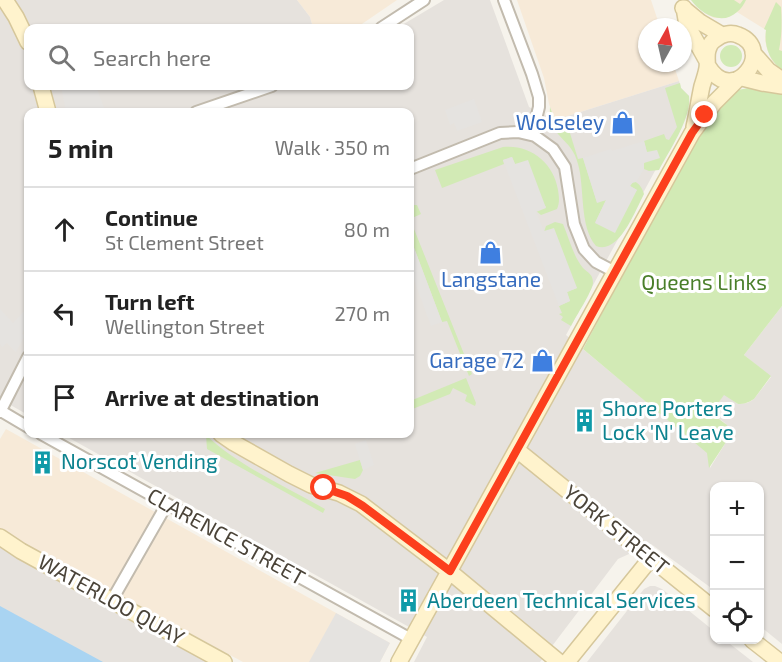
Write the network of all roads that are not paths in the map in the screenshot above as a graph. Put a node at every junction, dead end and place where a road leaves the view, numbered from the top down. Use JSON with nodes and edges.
{"nodes":[{"id":1,"x":5,"y":0,"type":"edge"},
{"id":2,"x":424,"y":0,"type":"edge"},
{"id":3,"x":504,"y":0,"type":"edge"},
{"id":4,"x":681,"y":4,"type":"edge"},
{"id":5,"x":387,"y":24,"type":"edge"},
{"id":6,"x":24,"y":33,"type":"edge"},
{"id":7,"x":722,"y":35,"type":"junction"},
{"id":8,"x":753,"y":53,"type":"junction"},
{"id":9,"x":707,"y":63,"type":"junction"},
{"id":10,"x":740,"y":78,"type":"junction"},
{"id":11,"x":782,"y":80,"type":"edge"},
{"id":12,"x":782,"y":86,"type":"edge"},
{"id":13,"x":42,"y":90,"type":"edge"},
{"id":14,"x":260,"y":90,"type":"edge"},
{"id":15,"x":47,"y":108,"type":"edge"},
{"id":16,"x":207,"y":108,"type":"edge"},
{"id":17,"x":692,"y":133,"type":"junction"},
{"id":18,"x":532,"y":135,"type":"junction"},
{"id":19,"x":414,"y":167,"type":"edge"},
{"id":20,"x":615,"y":272,"type":"junction"},
{"id":21,"x":24,"y":365,"type":"edge"},
{"id":22,"x":0,"y":412,"type":"edge"},
{"id":23,"x":24,"y":425,"type":"edge"},
{"id":24,"x":48,"y":438,"type":"edge"},
{"id":25,"x":227,"y":438,"type":"edge"},
{"id":26,"x":517,"y":450,"type":"junction"},
{"id":27,"x":167,"y":504,"type":"junction"},
{"id":28,"x":0,"y":537,"type":"edge"},
{"id":29,"x":651,"y":558,"type":"junction"},
{"id":30,"x":450,"y":571,"type":"junction"},
{"id":31,"x":112,"y":600,"type":"junction"},
{"id":32,"x":710,"y":606,"type":"edge"},
{"id":33,"x":411,"y":639,"type":"junction"},
{"id":34,"x":758,"y":644,"type":"edge"},
{"id":35,"x":224,"y":662,"type":"edge"},
{"id":36,"x":399,"y":662,"type":"edge"},
{"id":37,"x":559,"y":662,"type":"edge"},
{"id":38,"x":567,"y":662,"type":"edge"},
{"id":39,"x":780,"y":662,"type":"edge"}],
"edges":[{"from":1,"to":6,"type":"street"},
{"from":2,"to":5,"type":"street"},
{"from":3,"to":18,"type":"street"},
{"from":4,"to":7,"type":"street"},
{"from":4,"to":9,"type":"street"},
{"from":7,"to":8,"type":"street"},
{"from":7,"to":9,"type":"street"},
{"from":8,"to":10,"type":"street"},
{"from":8,"to":11,"type":"street"},
{"from":9,"to":10,"type":"street"},
{"from":9,"to":17,"type":"street"},
{"from":10,"to":12,"type":"street"},
{"from":10,"to":17,"type":"street"},
{"from":13,"to":15,"type":"street"},
{"from":14,"to":16,"type":"street"},
{"from":17,"to":20,"type":"street"},
{"from":18,"to":19,"type":"street"},
{"from":18,"to":20,"type":"street"},
{"from":20,"to":26,"type":"street"},
{"from":21,"to":22,"type":"street"},
{"from":22,"to":23,"type":"street"},
{"from":24,"to":27,"type":"street","name":"CLARENCE STREET"},
{"from":25,"to":30,"type":"street"},
{"from":26,"to":29,"type":"street","name":"YORK STREET"},
{"from":26,"to":30,"type":"street"},
{"from":27,"to":31,"type":"street"},
{"from":27,"to":33,"type":"street","name":"CLARENCE STREET"},
{"from":28,"to":31,"type":"street","name":"WATERLOO QUAY"},
{"from":29,"to":32,"type":"street","name":"YORK STREET"},
{"from":29,"to":38,"type":"street"},
{"from":30,"to":33,"type":"street"},
{"from":30,"to":37,"type":"street"},
{"from":31,"to":35,"type":"street","name":"WATERLOO QUAY"},
{"from":33,"to":36,"type":"street"},
{"from":34,"to":39,"type":"street"}]}
